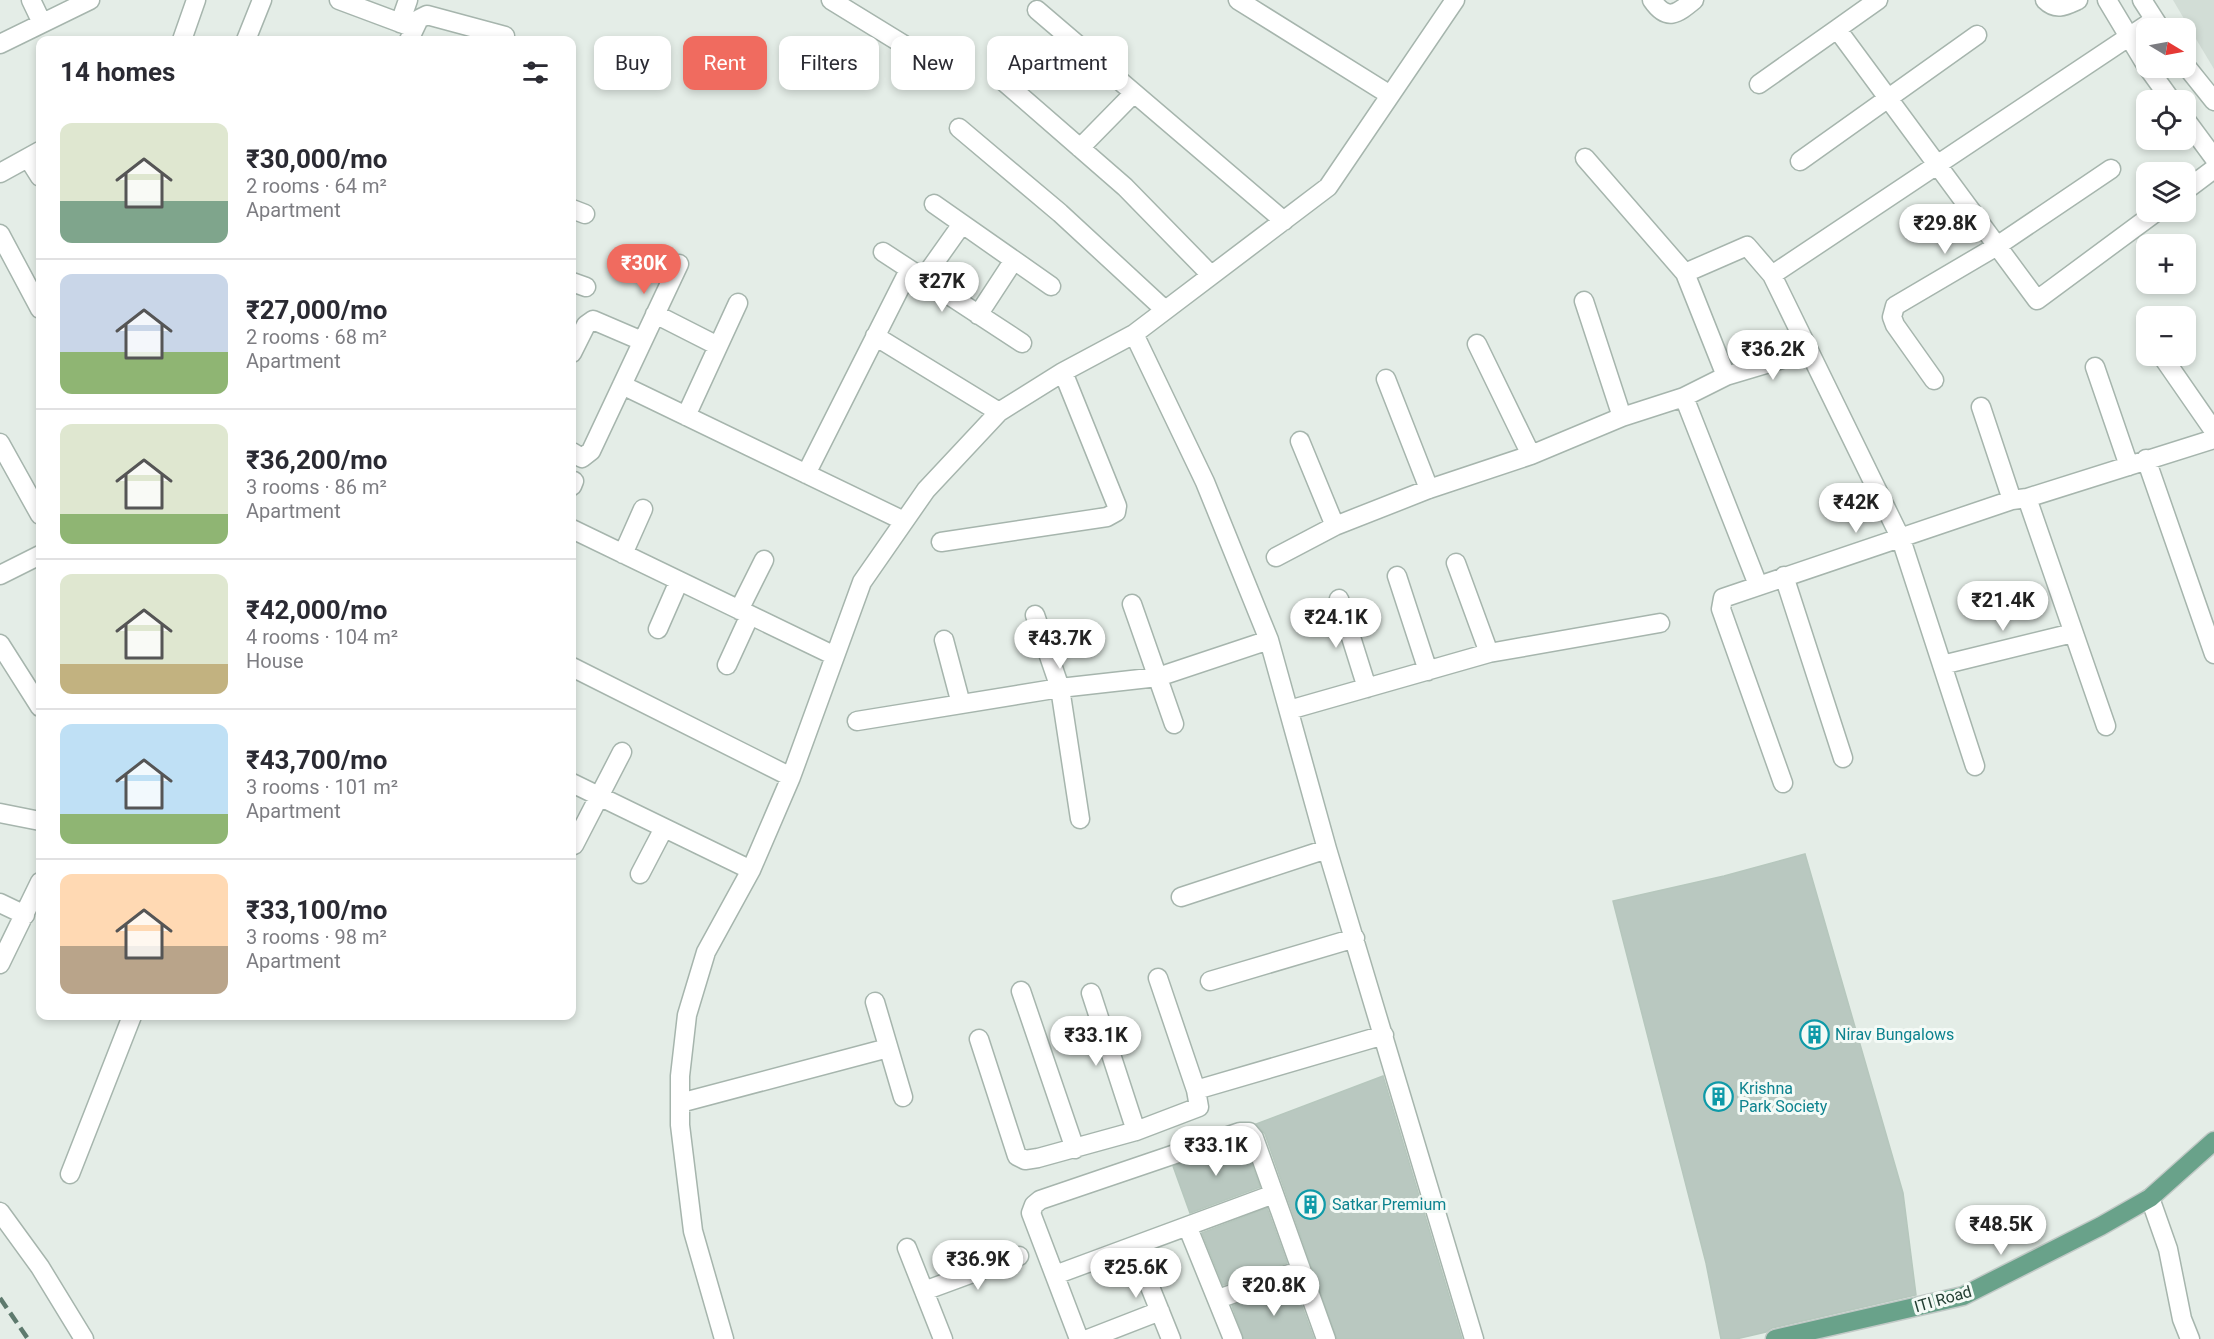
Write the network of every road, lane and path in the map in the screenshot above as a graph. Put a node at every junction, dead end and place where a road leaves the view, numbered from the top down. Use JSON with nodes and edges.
{"nodes":[{"id":1,"x":31,"y":0,"type":"edge"},
{"id":2,"x":90,"y":0,"type":"edge"},
{"id":3,"x":196,"y":0,"type":"edge"},
{"id":4,"x":262,"y":0,"type":"edge"},
{"id":5,"x":339,"y":0,"type":"edge"},
{"id":6,"x":408,"y":0,"type":"edge"},
{"id":7,"x":831,"y":0,"type":"edge"},
{"id":8,"x":1238,"y":0,"type":"edge"},
{"id":9,"x":1455,"y":0,"type":"edge"},
{"id":10,"x":1652,"y":0,"type":"edge"},
{"id":11,"x":1694,"y":0,"type":"edge"},
{"id":12,"x":1878,"y":0,"type":"edge"},
{"id":13,"x":2045,"y":0,"type":"edge"},
{"id":14,"x":2078,"y":0,"type":"edge"},
{"id":15,"x":2107,"y":0,"type":"edge"},
{"id":16,"x":2142,"y":0,"type":"edge"},
{"id":17,"x":1037,"y":10,"type":"dead end"},
{"id":18,"x":2153,"y":18,"type":"edge"},
{"id":19,"x":42,"y":23,"type":"junction"},
{"id":20,"x":1837,"y":29,"type":"junction"},
{"id":21,"x":408,"y":30,"type":"edge"},
{"id":22,"x":2136,"y":34,"type":"edge"},
{"id":23,"x":183,"y":36,"type":"edge"},
{"id":24,"x":248,"y":36,"type":"edge"},
{"id":25,"x":506,"y":36,"type":"dead end"},
{"id":26,"x":1977,"y":36,"type":"dead end"},
{"id":27,"x":891,"y":37,"type":"edge"},
{"id":28,"x":2129,"y":37,"type":"junction"},
{"id":29,"x":0,"y":44,"type":"edge"},
{"id":30,"x":2136,"y":48,"type":"edge"},
{"id":31,"x":2196,"y":78,"type":"edge"},
{"id":32,"x":1759,"y":84,"type":"dead end"},
{"id":33,"x":1014,"y":90,"type":"edge"},
{"id":34,"x":1134,"y":93,"type":"junction"},
{"id":35,"x":1390,"y":95,"type":"junction"},
{"id":36,"x":1889,"y":99,"type":"junction"},
{"id":37,"x":2214,"y":101,"type":"edge"},
{"id":38,"x":959,"y":128,"type":"dead end"},
{"id":39,"x":2196,"y":134,"type":"edge"},
{"id":40,"x":1080,"y":147,"type":"junction"},
{"id":41,"x":34,"y":154,"type":"edge"},
{"id":42,"x":1585,"y":158,"type":"dead end"},
{"id":43,"x":2214,"y":158,"type":"edge"},
{"id":44,"x":1800,"y":161,"type":"dead end"},
{"id":45,"x":1937,"y":164,"type":"junction"},
{"id":46,"x":2111,"y":169,"type":"dead end"},
{"id":47,"x":2214,"y":169,"type":"edge"},
{"id":48,"x":0,"y":173,"type":"edge"},
{"id":49,"x":2196,"y":182,"type":"edge"},
{"id":50,"x":934,"y":204,"type":"dead end"},
{"id":51,"x":1284,"y":221,"type":"junction"},
{"id":52,"x":2143,"y":222,"type":"edge"},
{"id":53,"x":962,"y":224,"type":"junction"},
{"id":54,"x":0,"y":234,"type":"edge"},
{"id":55,"x":1997,"y":246,"type":"junction"},
{"id":56,"x":884,"y":252,"type":"dead end"},
{"id":57,"x":1014,"y":260,"type":"junction"},
{"id":58,"x":679,"y":264,"type":"dead end"},
{"id":59,"x":1685,"y":273,"type":"junction"},
{"id":60,"x":916,"y":274,"type":"junction"},
{"id":61,"x":1211,"y":275,"type":"junction"},
{"id":62,"x":1772,"y":275,"type":"junction"},
{"id":63,"x":1051,"y":286,"type":"dead end"},
{"id":64,"x":1584,"y":301,"type":"dead end"},
{"id":65,"x":36,"y":302,"type":"edge"},
{"id":66,"x":738,"y":303,"type":"dead end"},
{"id":67,"x":1165,"y":310,"type":"junction"},
{"id":68,"x":655,"y":314,"type":"junction"},
{"id":69,"x":978,"y":315,"type":"junction"},
{"id":70,"x":1134,"y":334,"type":"junction"},
{"id":71,"x":875,"y":336,"type":"junction"},
{"id":72,"x":642,"y":341,"type":"junction"},
{"id":73,"x":1022,"y":343,"type":"dead end"},
{"id":74,"x":1477,"y":344,"type":"dead end"},
{"id":75,"x":576,"y":345,"type":"edge"},
{"id":76,"x":718,"y":346,"type":"junction"},
{"id":77,"x":1809,"y":351,"type":"junction"},
{"id":78,"x":2169,"y":366,"type":"edge"},
{"id":79,"x":2095,"y":367,"type":"dead end"},
{"id":80,"x":1063,"y":372,"type":"junction"},
{"id":81,"x":1726,"y":376,"type":"junction"},
{"id":82,"x":1386,"y":379,"type":"dead end"},
{"id":83,"x":1934,"y":380,"type":"dead end"},
{"id":84,"x":622,"y":385,"type":"junction"},
{"id":85,"x":1684,"y":397,"type":"junction"},
{"id":86,"x":1981,"y":407,"type":"dead end"},
{"id":87,"x":999,"y":412,"type":"junction"},
{"id":88,"x":686,"y":416,"type":"junction"},
{"id":89,"x":1622,"y":417,"type":"junction"},
{"id":90,"x":2214,"y":431,"type":"edge"},
{"id":91,"x":2214,"y":439,"type":"edge"},
{"id":92,"x":1300,"y":441,"type":"dead end"},
{"id":93,"x":0,"y":443,"type":"edge"},
{"id":94,"x":576,"y":454,"type":"edge"},
{"id":95,"x":1531,"y":454,"type":"junction"},
{"id":96,"x":2138,"y":463,"type":"junction"},
{"id":97,"x":806,"y":474,"type":"junction"},
{"id":98,"x":1429,"y":489,"type":"junction"},
{"id":99,"x":2020,"y":499,"type":"junction"},
{"id":100,"x":36,"y":508,"type":"edge"},
{"id":101,"x":643,"y":509,"type":"dead end"},
{"id":102,"x":904,"y":521,"type":"junction"},
{"id":103,"x":1335,"y":526,"type":"junction"},
{"id":104,"x":576,"y":531,"type":"edge"},
{"id":105,"x":1901,"y":539,"type":"junction"},
{"id":106,"x":941,"y":542,"type":"dead end"},
{"id":107,"x":623,"y":554,"type":"junction"},
{"id":108,"x":36,"y":557,"type":"edge"},
{"id":109,"x":1276,"y":557,"type":"dead end"},
{"id":110,"x":764,"y":560,"type":"dead end"},
{"id":111,"x":1456,"y":562,"type":"dead end"},
{"id":112,"x":0,"y":576,"type":"edge"},
{"id":113,"x":1397,"y":576,"type":"dead end"},
{"id":114,"x":1784,"y":576,"type":"junction"},
{"id":115,"x":679,"y":581,"type":"junction"},
{"id":116,"x":1758,"y":585,"type":"junction"},
{"id":117,"x":1339,"y":599,"type":"dead end"},
{"id":118,"x":1132,"y":604,"type":"dead end"},
{"id":119,"x":745,"y":613,"type":"junction"},
{"id":120,"x":1035,"y":615,"type":"dead end"},
{"id":121,"x":1660,"y":623,"type":"dead end"},
{"id":122,"x":658,"y":630,"type":"dead end"},
{"id":123,"x":2073,"y":633,"type":"junction"},
{"id":124,"x":944,"y":640,"type":"dead end"},
{"id":125,"x":1269,"y":640,"type":"junction"},
{"id":126,"x":0,"y":644,"type":"edge"},
{"id":127,"x":1489,"y":653,"type":"junction"},
{"id":128,"x":2214,"y":654,"type":"edge"},
{"id":129,"x":835,"y":656,"type":"junction"},
{"id":130,"x":727,"y":665,"type":"dead end"},
{"id":131,"x":1942,"y":665,"type":"junction"},
{"id":132,"x":576,"y":669,"type":"edge"},
{"id":133,"x":1428,"y":671,"type":"junction"},
{"id":134,"x":1158,"y":677,"type":"junction"},
{"id":135,"x":1060,"y":688,"type":"junction"},
{"id":136,"x":1367,"y":688,"type":"junction"},
{"id":137,"x":36,"y":701,"type":"edge"},
{"id":138,"x":961,"y":704,"type":"junction"},
{"id":139,"x":1289,"y":710,"type":"junction"},
{"id":140,"x":857,"y":721,"type":"dead end"},
{"id":141,"x":1174,"y":724,"type":"dead end"},
{"id":142,"x":2106,"y":726,"type":"dead end"},
{"id":143,"x":622,"y":752,"type":"dead end"},
{"id":144,"x":1843,"y":758,"type":"dead end"},
{"id":145,"x":1975,"y":766,"type":"dead end"},
{"id":146,"x":791,"y":777,"type":"junction"},
{"id":147,"x":1783,"y":783,"type":"dead end"},
{"id":148,"x":576,"y":785,"type":"edge"},
{"id":149,"x":599,"y":796,"type":"junction"},
{"id":150,"x":0,"y":813,"type":"edge"},
{"id":151,"x":1080,"y":819,"type":"dead end"},
{"id":152,"x":36,"y":820,"type":"edge"},
{"id":153,"x":664,"y":828,"type":"junction"},
{"id":154,"x":576,"y":841,"type":"edge"},
{"id":155,"x":1327,"y":849,"type":"junction"},
{"id":156,"x":751,"y":870,"type":"junction"},
{"id":157,"x":640,"y":874,"type":"dead end"},
{"id":158,"x":36,"y":891,"type":"edge"},
{"id":159,"x":1181,"y":897,"type":"dead end"},
{"id":160,"x":0,"y":903,"type":"edge"},
{"id":161,"x":25,"y":915,"type":"junction"},
{"id":162,"x":1355,"y":938,"type":"junction"},
{"id":163,"x":0,"y":964,"type":"edge"},
{"id":164,"x":1158,"y":978,"type":"dead end"},
{"id":165,"x":1210,"y":981,"type":"dead end"},
{"id":166,"x":1021,"y":991,"type":"dead end"},
{"id":167,"x":1091,"y":993,"type":"dead end"},
{"id":168,"x":875,"y":1002,"type":"dead end"},
{"id":169,"x":130,"y":1020,"type":"edge"},
{"id":170,"x":1384,"y":1035,"type":"junction"},
{"id":171,"x":979,"y":1039,"type":"dead end"},
{"id":172,"x":888,"y":1048,"type":"junction"},
{"id":173,"x":1196,"y":1090,"type":"junction"},
{"id":174,"x":903,"y":1097,"type":"dead end"},
{"id":175,"x":680,"y":1103,"type":"junction"},
{"id":176,"x":1136,"y":1131,"type":"junction"},
{"id":177,"x":2214,"y":1141,"type":"edge"},
{"id":178,"x":1075,"y":1149,"type":"junction"},
{"id":179,"x":70,"y":1174,"type":"dead end"},
{"id":180,"x":1274,"y":1194,"type":"junction"},
{"id":181,"x":2150,"y":1198,"type":"junction"},
{"id":182,"x":0,"y":1212,"type":"edge"},
{"id":183,"x":1188,"y":1228,"type":"junction"},
{"id":184,"x":1134,"y":1247,"type":"junction"},
{"id":185,"x":908,"y":1248,"type":"dead end"},
{"id":186,"x":1019,"y":1256,"type":"dead end"},
{"id":187,"x":1301,"y":1270,"type":"junction"},
{"id":188,"x":1055,"y":1275,"type":"junction"},
{"id":189,"x":924,"y":1291,"type":"junction"},
{"id":190,"x":1218,"y":1299,"type":"junction"},
{"id":191,"x":1160,"y":1311,"type":"junction"},
{"id":192,"x":84,"y":1339,"type":"edge"},
{"id":193,"x":724,"y":1339,"type":"edge"},
{"id":194,"x":943,"y":1339,"type":"edge"},
{"id":195,"x":1079,"y":1339,"type":"edge"},
{"id":196,"x":1088,"y":1339,"type":"edge"},
{"id":197,"x":1171,"y":1339,"type":"edge"},
{"id":198,"x":1233,"y":1339,"type":"edge"},
{"id":199,"x":1326,"y":1339,"type":"edge"},
{"id":200,"x":1474,"y":1339,"type":"edge"},
{"id":201,"x":1775,"y":1339,"type":"edge"},
{"id":202,"x":2190,"y":1339,"type":"edge"}],
"edges":[{"from":1,"to":19,"type":"street"},
{"from":2,"to":19,"type":"street"},
{"from":3,"to":23,"type":"street"},
{"from":4,"to":24,"type":"street"},
{"from":5,"to":21,"type":"street"},
{"from":6,"to":21,"type":"street"},
{"from":7,"to":27,"type":"street"},
{"from":8,"to":35,"type":"street"},
{"from":9,"to":35,"type":"street"},
{"from":10,"to":11,"type":"street"},
{"from":12,"to":20,"type":"street"},
{"from":13,"to":14,"type":"street"},
{"from":15,"to":28,"type":"street"},
{"from":16,"to":18,"type":"street"},
{"from":17,"to":34,"type":"street"},
{"from":19,"to":29,"type":"street"},
{"from":20,"to":32,"type":"street"},
{"from":20,"to":36,"type":"street"},
{"from":21,"to":25,"type":"street"},
{"from":22,"to":28,"type":"street"},
{"from":26,"to":36,"type":"street"},
{"from":28,"to":30,"type":"street"},
{"from":28,"to":45,"type":"street"},
{"from":31,"to":37,"type":"street"},
{"from":33,"to":40,"type":"street"},
{"from":34,"to":40,"type":"street"},
{"from":34,"to":51,"type":"street"},
{"from":35,"to":51,"type":"street"},
{"from":36,"to":44,"type":"street"},
{"from":36,"to":45,"type":"street"},
{"from":38,"to":67,"type":"street"},
{"from":39,"to":43,"type":"street"},
{"from":40,"to":61,"type":"street"},
{"from":41,"to":48,"type":"street"},
{"from":42,"to":59,"type":"street"},
{"from":45,"to":55,"type":"street"},
{"from":45,"to":62,"type":"street"},
{"from":46,"to":55,"type":"street"},
{"from":47,"to":49,"type":"street"},
{"from":50,"to":53,"type":"street"},
{"from":51,"to":61,"type":"street"},
{"from":52,"to":55,"type":"street"},
{"from":53,"to":57,"type":"street"},
{"from":53,"to":60,"type":"street"},
{"from":54,"to":65,"type":"street"},
{"from":55,"to":83,"type":"street"},
{"from":56,"to":60,"type":"street"},
{"from":57,"to":63,"type":"street"},
{"from":57,"to":69,"type":"street"},
{"from":58,"to":68,"type":"street"},
{"from":59,"to":62,"type":"street"},
{"from":59,"to":81,"type":"street"},
{"from":60,"to":69,"type":"street"},
{"from":60,"to":71,"type":"street"},
{"from":61,"to":67,"type":"street"},
{"from":62,"to":77,"type":"street"},
{"from":64,"to":89,"type":"street"},
{"from":66,"to":76,"type":"street"},
{"from":67,"to":70,"type":"street"},
{"from":68,"to":72,"type":"street"},
{"from":68,"to":76,"type":"street"},
{"from":69,"to":73,"type":"street"},
{"from":70,"to":80,"type":"street"},
{"from":70,"to":125,"type":"street"},
{"from":71,"to":87,"type":"street"},
{"from":71,"to":97,"type":"street"},
{"from":72,"to":75,"type":"street"},
{"from":72,"to":84,"type":"street"},
{"from":74,"to":95,"type":"street"},
{"from":76,"to":88,"type":"street"},
{"from":77,"to":81,"type":"street"},
{"from":77,"to":105,"type":"street"},
{"from":78,"to":90,"type":"street"},
{"from":79,"to":96,"type":"street"},
{"from":80,"to":87,"type":"street"},
{"from":80,"to":106,"type":"street"},
{"from":81,"to":85,"type":"street"},
{"from":82,"to":98,"type":"street"},
{"from":84,"to":88,"type":"street"},
{"from":84,"to":94,"type":"street"},
{"from":85,"to":89,"type":"street"},
{"from":85,"to":116,"type":"street"},
{"from":86,"to":99,"type":"street"},
{"from":87,"to":102,"type":"street"},
{"from":88,"to":97,"type":"street"},
{"from":89,"to":95,"type":"street"},
{"from":91,"to":96,"type":"street"},
{"from":92,"to":103,"type":"street"},
{"from":93,"to":100,"type":"street"},
{"from":95,"to":98,"type":"street"},
{"from":96,"to":99,"type":"street"},
{"from":96,"to":128,"type":"street"},
{"from":97,"to":102,"type":"street"},
{"from":98,"to":103,"type":"street"},
{"from":99,"to":105,"type":"street"},
{"from":99,"to":123,"type":"street"},
{"from":101,"to":107,"type":"street"},
{"from":102,"to":129,"type":"street"},
{"from":103,"to":109,"type":"street"},
{"from":104,"to":107,"type":"street"},
{"from":105,"to":114,"type":"street"},
{"from":105,"to":131,"type":"street"},
{"from":107,"to":115,"type":"street"},
{"from":108,"to":112,"type":"street"},
{"from":110,"to":119,"type":"street"},
{"from":111,"to":127,"type":"street"},
{"from":113,"to":133,"type":"street"},
{"from":114,"to":116,"type":"street"},
{"from":114,"to":144,"type":"street"},
{"from":115,"to":119,"type":"street"},
{"from":115,"to":122,"type":"street"},
{"from":116,"to":147,"type":"street"},
{"from":117,"to":136,"type":"street"},
{"from":118,"to":134,"type":"street"},
{"from":119,"to":129,"type":"street"},
{"from":119,"to":130,"type":"street"},
{"from":120,"to":135,"type":"street"},
{"from":121,"to":127,"type":"street"},
{"from":123,"to":131,"type":"street"},
{"from":123,"to":142,"type":"street"},
{"from":124,"to":138,"type":"street"},
{"from":125,"to":134,"type":"street"},
{"from":125,"to":139,"type":"street"},
{"from":126,"to":137,"type":"street"},
{"from":127,"to":133,"type":"street"},
{"from":129,"to":146,"type":"street"},
{"from":131,"to":145,"type":"street"},
{"from":132,"to":146,"type":"street"},
{"from":133,"to":136,"type":"street"},
{"from":134,"to":135,"type":"street"},
{"from":134,"to":141,"type":"street"},
{"from":135,"to":138,"type":"street"},
{"from":135,"to":151,"type":"street"},
{"from":136,"to":139,"type":"street"},
{"from":138,"to":140,"type":"street"},
{"from":139,"to":155,"type":"street"},
{"from":143,"to":149,"type":"street"},
{"from":146,"to":156,"type":"street"},
{"from":148,"to":149,"type":"street"},
{"from":149,"to":153,"type":"street"},
{"from":149,"to":154,"type":"street"},
{"from":150,"to":152,"type":"street"},
{"from":153,"to":156,"type":"street"},
{"from":153,"to":157,"type":"street"},
{"from":155,"to":159,"type":"street"},
{"from":155,"to":162,"type":"street"},
{"from":156,"to":175,"type":"street"},
{"from":158,"to":161,"type":"street"},
{"from":160,"to":161,"type":"street"},
{"from":161,"to":163,"type":"street"},
{"from":162,"to":165,"type":"street"},
{"from":162,"to":170,"type":"street"},
{"from":164,"to":173,"type":"street"},
{"from":166,"to":178,"type":"street"},
{"from":167,"to":176,"type":"street"},
{"from":168,"to":172,"type":"street"},
{"from":169,"to":179,"type":"street"},
{"from":170,"to":173,"type":"street"},
{"from":170,"to":200,"type":"street"},
{"from":171,"to":178,"type":"street"},
{"from":172,"to":174,"type":"street"},
{"from":172,"to":175,"type":"street"},
{"from":173,"to":176,"type":"street"},
{"from":175,"to":193,"type":"street"},
{"from":176,"to":178,"type":"street"},
{"from":177,"to":181,"type":"main road","name":"ITI Road"},
{"from":180,"to":183,"type":"street"},
{"from":180,"to":187,"type":"street"},
{"from":180,"to":188,"type":"street"},
{"from":181,"to":201,"type":"main road","name":"ITI Road"},
{"from":181,"to":202,"type":"street"},
{"from":182,"to":192,"type":"street"},
{"from":183,"to":184,"type":"street"},
{"from":183,"to":190,"type":"street"},
{"from":184,"to":188,"type":"street"},
{"from":184,"to":191,"type":"street"},
{"from":185,"to":189,"type":"street"},
{"from":186,"to":189,"type":"street"},
{"from":187,"to":190,"type":"street"},
{"from":187,"to":199,"type":"street"},
{"from":188,"to":195,"type":"street"},
{"from":189,"to":194,"type":"street"},
{"from":190,"to":198,"type":"street"},
{"from":191,"to":196,"type":"street"},
{"from":191,"to":197,"type":"street"}]}
